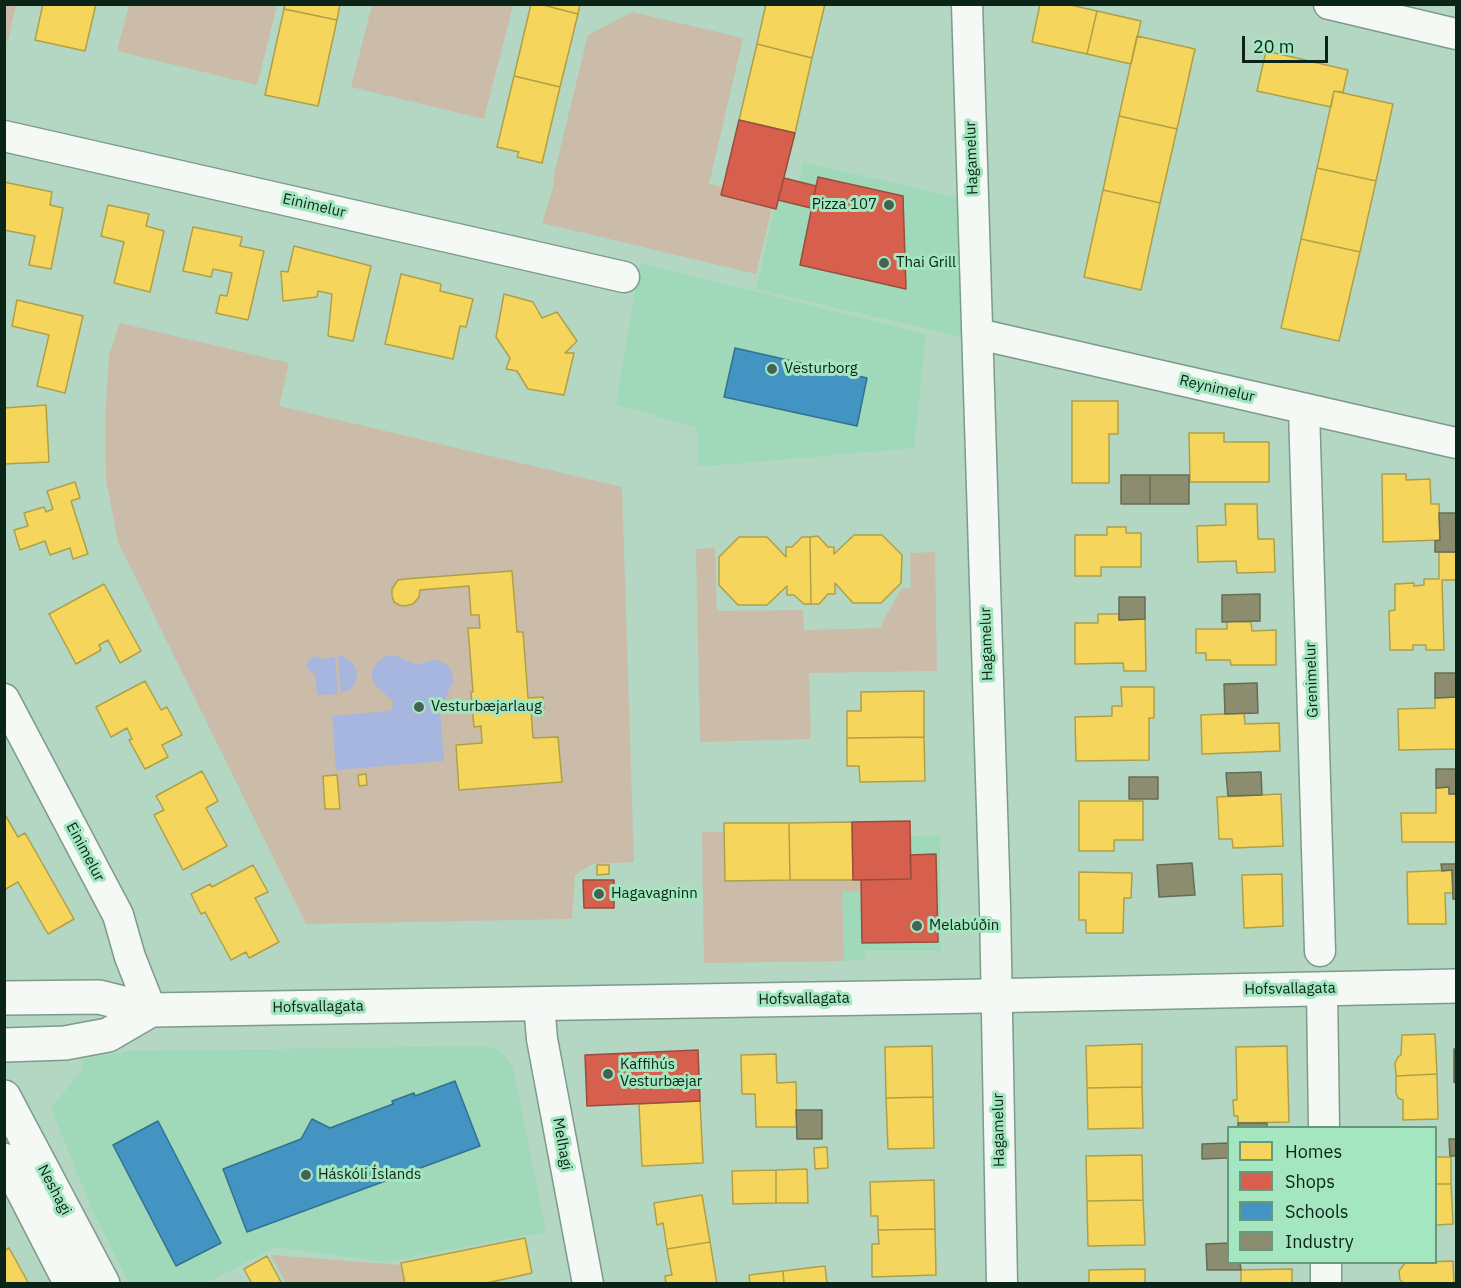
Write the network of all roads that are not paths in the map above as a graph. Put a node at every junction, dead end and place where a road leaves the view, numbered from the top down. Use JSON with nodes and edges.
{"nodes":[{"id":1,"x":967,"y":4,"type":"edge"},
{"id":2,"x":1329,"y":4,"type":"edge"},
{"id":3,"x":1456,"y":34,"type":"edge"},
{"id":4,"x":4,"y":136,"type":"edge"},
{"id":5,"x":624,"y":277,"type":"dead end"},
{"id":6,"x":978,"y":334,"type":"junction"},
{"id":7,"x":1304,"y":409,"type":"junction"},
{"id":8,"x":1456,"y":443,"type":"edge"},
{"id":9,"x":4,"y":699,"type":"edge"},
{"id":10,"x":1320,"y":951,"type":"dead end"},
{"id":11,"x":1456,"y":986,"type":"edge"},
{"id":12,"x":1322,"y":989,"type":"junction"},
{"id":13,"x":996,"y":996,"type":"junction"},
{"id":14,"x":4,"y":998,"type":"edge"},
{"id":15,"x":539,"y":1004,"type":"junction"},
{"id":16,"x":151,"y":1010,"type":"junction"},
{"id":17,"x":4,"y":1044,"type":"edge"},
{"id":18,"x":4,"y":1097,"type":"edge"},
{"id":19,"x":1324,"y":1126,"type":"edge"},
{"id":20,"x":4,"y":1160,"type":"edge"},
{"id":21,"x":1326,"y":1264,"type":"edge"},
{"id":22,"x":71,"y":1284,"type":"edge"},
{"id":23,"x":103,"y":1284,"type":"edge"},
{"id":24,"x":588,"y":1284,"type":"edge"},
{"id":25,"x":1002,"y":1284,"type":"edge"},
{"id":26,"x":1326,"y":1284,"type":"edge"}],
"edges":[{"from":1,"to":6,"type":"street","name":"Hagamelur"},
{"from":2,"to":3,"type":"street"},
{"from":4,"to":5,"type":"street","name":"Einimelur"},
{"from":6,"to":7,"type":"street","name":"Reynimelur"},
{"from":6,"to":13,"type":"street","name":"Hagamelur"},
{"from":7,"to":8,"type":"street","name":"Reynimelur"},
{"from":7,"to":10,"type":"street","name":"Grenimelur"},
{"from":9,"to":16,"type":"street","name":"Einimelur"},
{"from":11,"to":12,"type":"street","name":"Hofsvallagata"},
{"from":12,"to":13,"type":"street","name":"Hofsvallagata"},
{"from":12,"to":19,"type":"street"},
{"from":13,"to":15,"type":"street","name":"Hofsvallagata"},
{"from":13,"to":25,"type":"street","name":"Hagamelur"},
{"from":14,"to":16,"type":"street","name":"Hofsvallagata"},
{"from":15,"to":16,"type":"street","name":"Hofsvallagata"},
{"from":15,"to":24,"type":"street","name":"Melhagi"},
{"from":16,"to":17,"type":"street","name":"Hofsvallagata"},
{"from":18,"to":23,"type":"street","name":"Neshagi"},
{"from":20,"to":22,"type":"street","name":"Neshagi"},
{"from":21,"to":26,"type":"street"}]}
